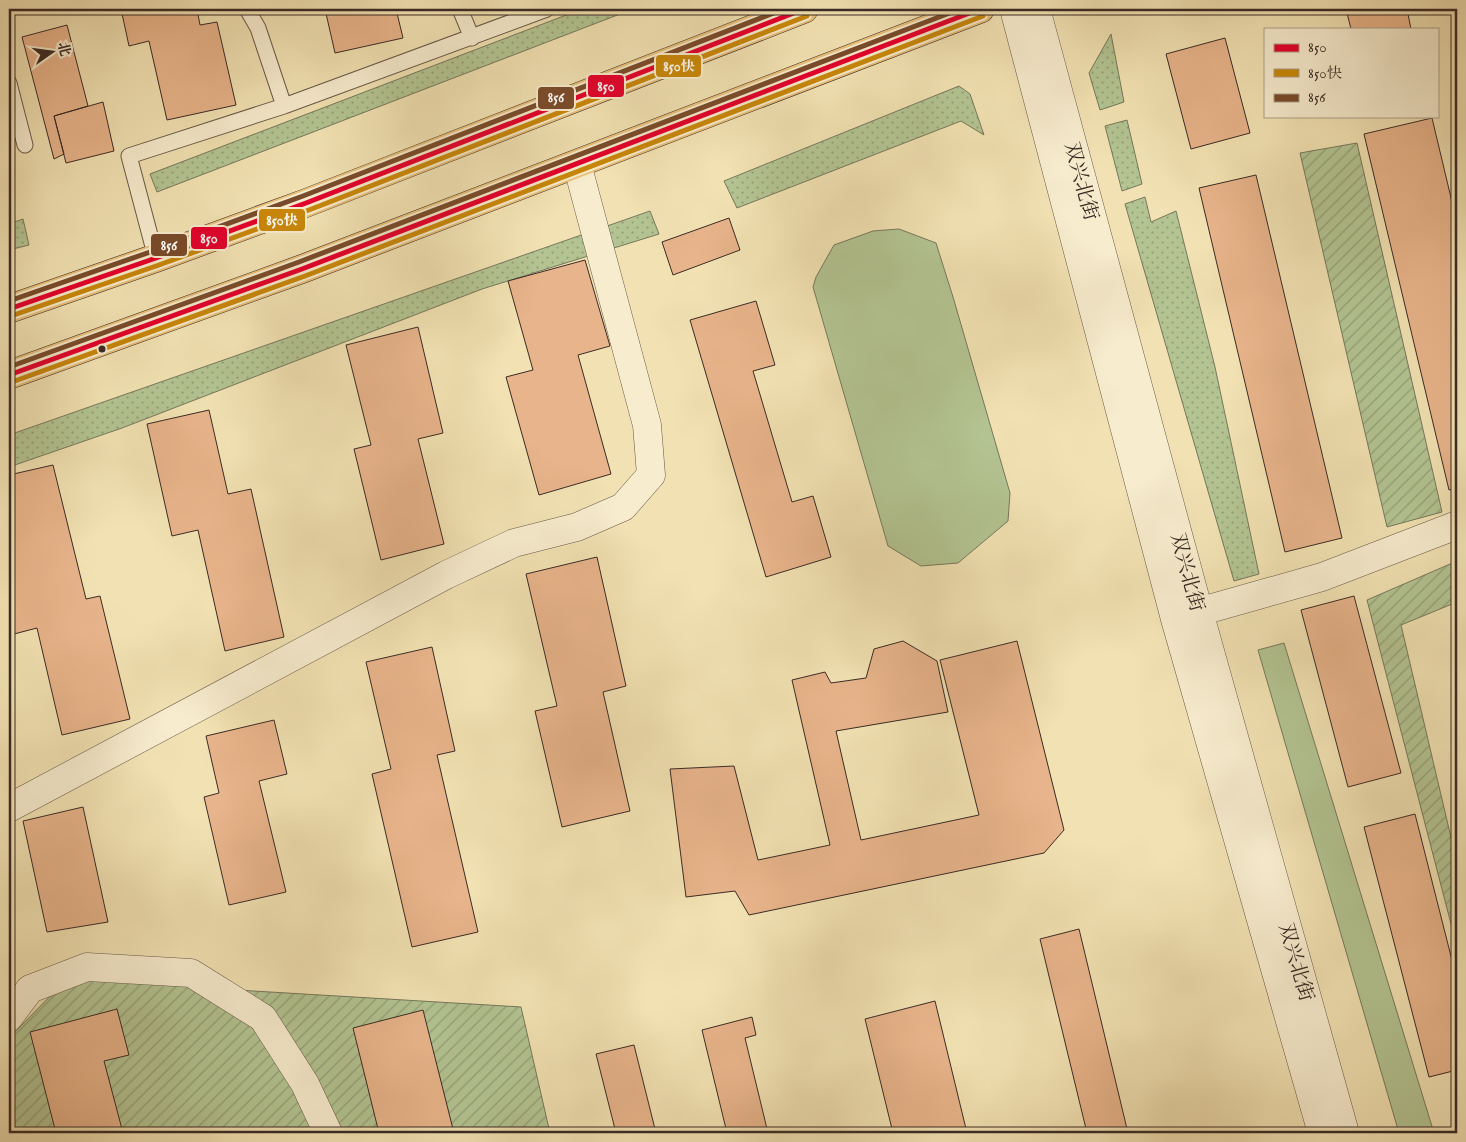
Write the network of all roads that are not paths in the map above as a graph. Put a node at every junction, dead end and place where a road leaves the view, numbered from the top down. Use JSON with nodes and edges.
{"nodes":[{"id":1,"x":247,"y":9,"type":"edge"},
{"id":2,"x":460,"y":9,"type":"edge"},
{"id":3,"x":548,"y":9,"type":"edge"},
{"id":4,"x":804,"y":9,"type":"edge"},
{"id":5,"x":980,"y":9,"type":"edge"},
{"id":6,"x":1014,"y":9,"type":"edge"},
{"id":7,"x":1036,"y":9,"type":"edge"},
{"id":8,"x":472,"y":38,"type":"junction"},
{"id":9,"x":9,"y":83,"type":"edge"},
{"id":10,"x":284,"y":106,"type":"junction"},
{"id":11,"x":25,"y":145,"type":"dead end"},
{"id":12,"x":577,"y":164,"type":"junction"},
{"id":13,"x":156,"y":258,"type":"junction"},
{"id":14,"x":9,"y":309,"type":"edge"},
{"id":15,"x":9,"y":375,"type":"edge"},
{"id":16,"x":1457,"y":525,"type":"edge"},
{"id":17,"x":1187,"y":615,"type":"junction"},
{"id":18,"x":9,"y":808,"type":"edge"},
{"id":19,"x":9,"y":1017,"type":"edge"},
{"id":20,"x":328,"y":1133,"type":"edge"},
{"id":21,"x":1322,"y":1133,"type":"edge"},
{"id":22,"x":1345,"y":1133,"type":"edge"}],
"edges":[{"from":1,"to":10,"type":"lane"},
{"from":2,"to":8,"type":"lane"},
{"from":3,"to":8,"type":"lane"},
{"from":4,"to":13,"type":"main road"},
{"from":5,"to":12,"type":"main road"},
{"from":6,"to":17,"type":"street","name":"双兴北街"},
{"from":7,"to":17,"type":"street","name":"双兴北街"},
{"from":8,"to":10,"type":"lane"},
{"from":9,"to":11,"type":"lane"},
{"from":10,"to":13,"type":"lane"},
{"from":12,"to":15,"type":"main road"},
{"from":12,"to":18,"type":"street"},
{"from":13,"to":14,"type":"main road"},
{"from":16,"to":17,"type":"street"},
{"from":17,"to":21,"type":"street","name":"双兴北街"},
{"from":17,"to":22,"type":"street","name":"双兴北街"},
{"from":19,"to":20,"type":"street"}]}
